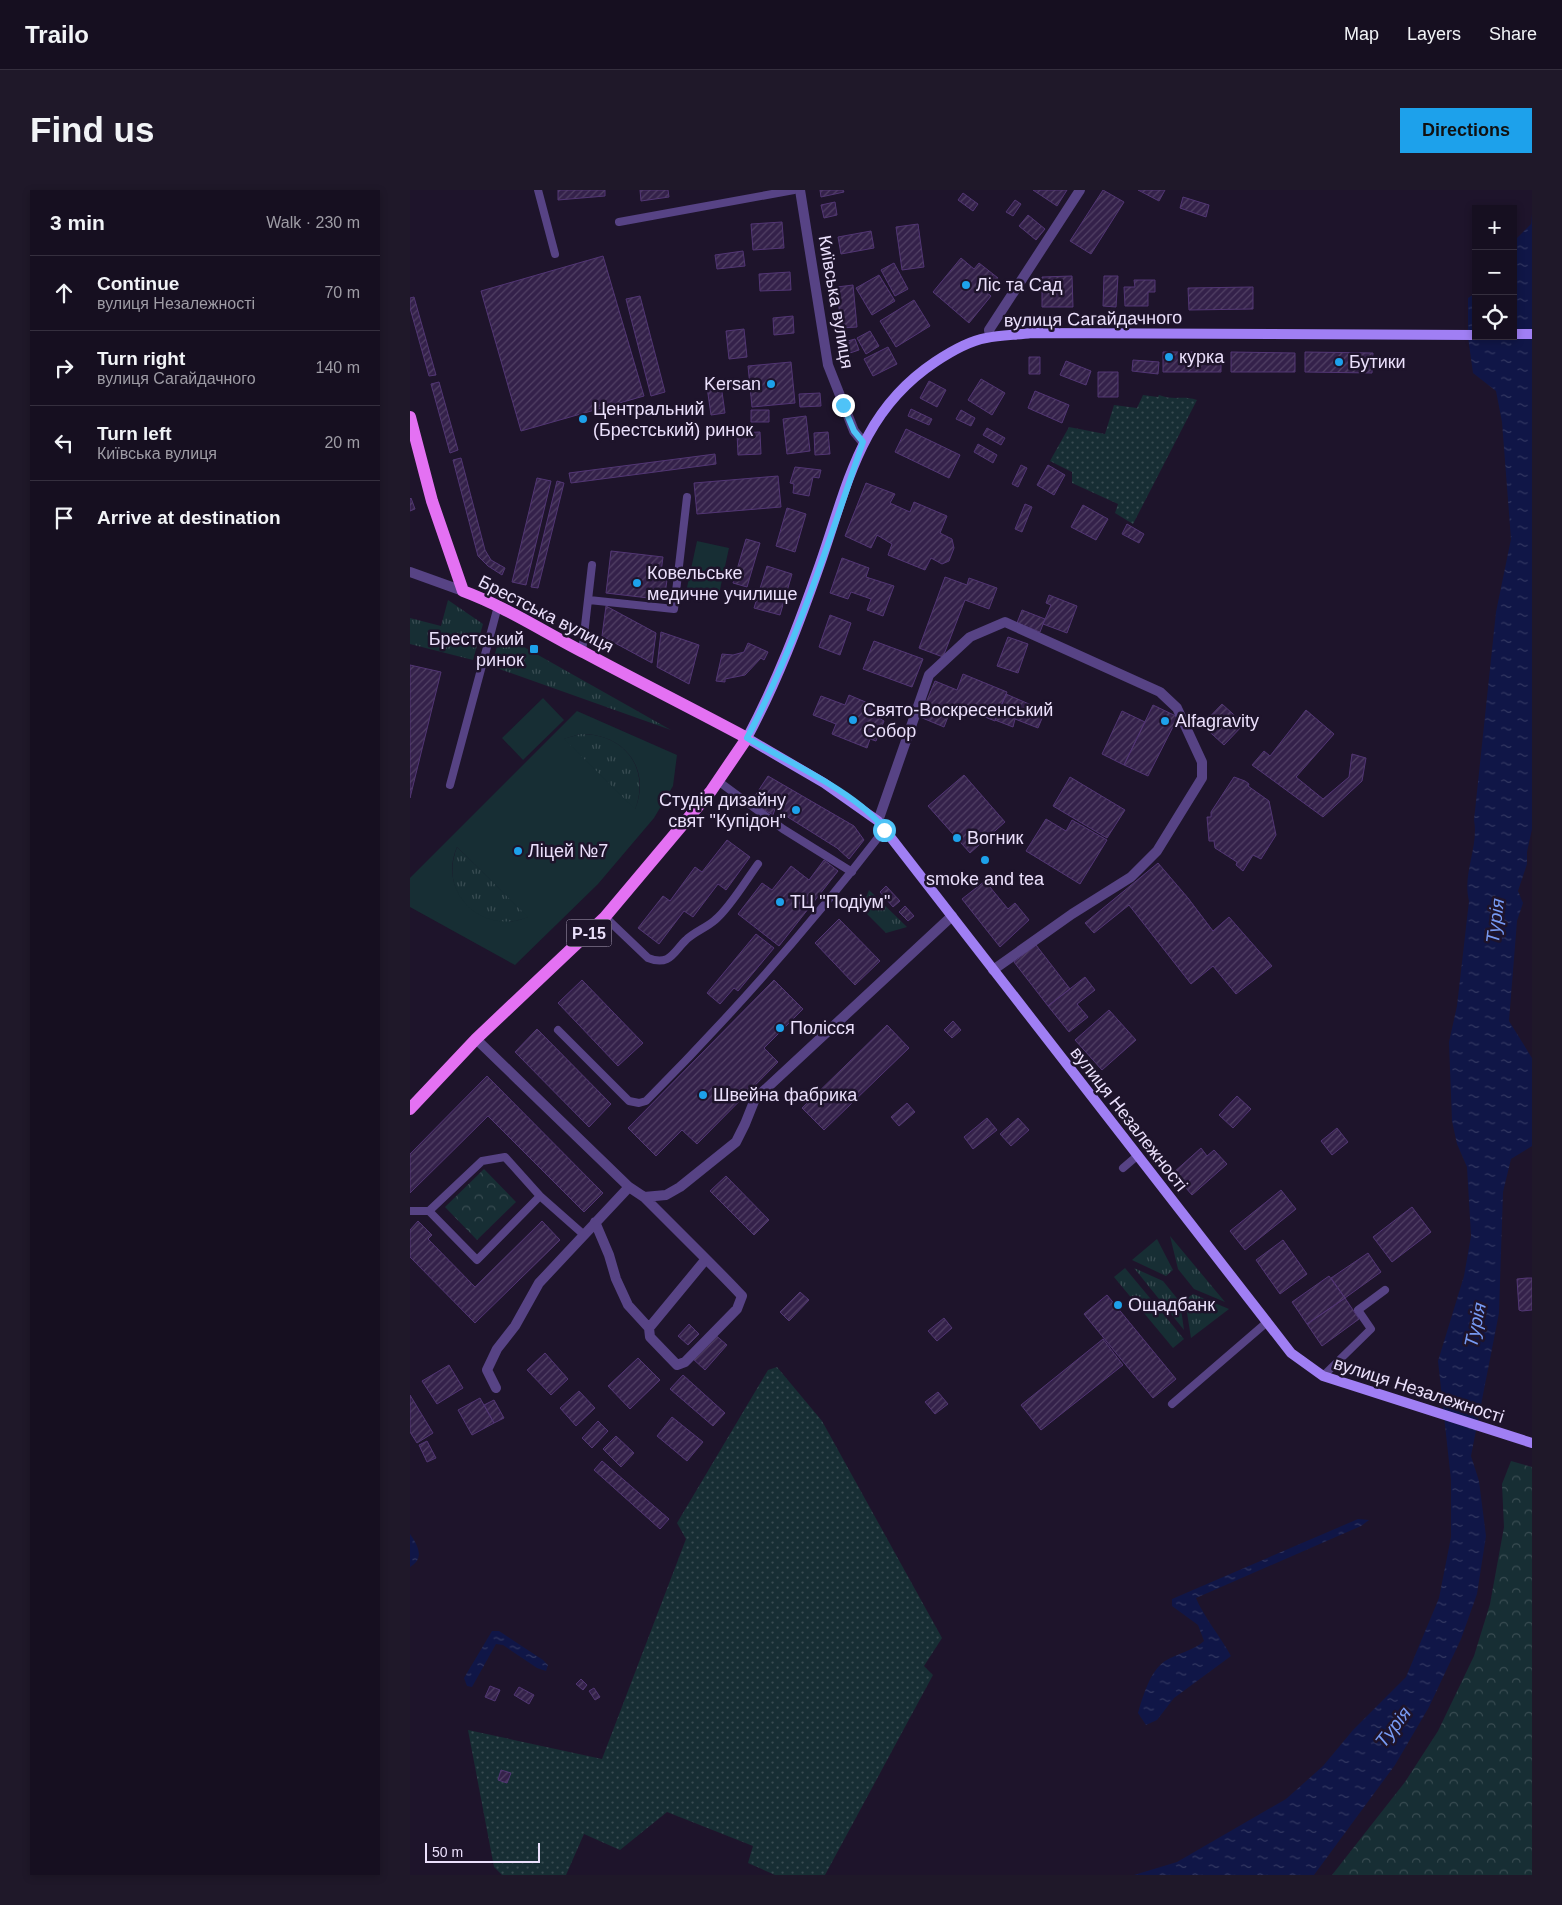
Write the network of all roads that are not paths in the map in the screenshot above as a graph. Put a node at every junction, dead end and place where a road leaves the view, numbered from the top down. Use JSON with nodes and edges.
{"nodes":[{"id":1,"x":538,"y":190,"type":"edge"},
{"id":2,"x":794,"y":190,"type":"edge"},
{"id":3,"x":800,"y":190,"type":"edge"},
{"id":4,"x":1080,"y":190,"type":"edge"},
{"id":5,"x":619,"y":222,"type":"dead end"},
{"id":6,"x":555,"y":254,"type":"dead end"},
{"id":7,"x":1517,"y":334,"type":"edge"},
{"id":8,"x":1532,"y":334,"type":"edge"},
{"id":9,"x":1472,"y":335,"type":"edge"},
{"id":10,"x":990,"y":337,"type":"junction"},
{"id":11,"x":410,"y":417,"type":"edge"},
{"id":12,"x":863,"y":442,"type":"junction"},
{"id":13,"x":687,"y":497,"type":"dead end"},
{"id":14,"x":592,"y":565,"type":"dead end"},
{"id":15,"x":410,"y":572,"type":"edge"},
{"id":16,"x":463,"y":591,"type":"junction"},
{"id":17,"x":589,"y":600,"type":"junction"},
{"id":18,"x":498,"y":606,"type":"junction"},
{"id":19,"x":582,"y":652,"type":"junction"},
{"id":20,"x":747,"y":738,"type":"junction"},
{"id":21,"x":718,"y":781,"type":"junction"},
{"id":22,"x":450,"y":785,"type":"dead end"},
{"id":23,"x":881,"y":826,"type":"junction"},
{"id":24,"x":758,"y":864,"type":"dead end"},
{"id":25,"x":852,"y":872,"type":"junction"},
{"id":26,"x":952,"y":916,"type":"junction"},
{"id":27,"x":605,"y":917,"type":"junction"},
{"id":28,"x":993,"y":970,"type":"junction"},
{"id":29,"x":558,"y":1030,"type":"dead end"},
{"id":30,"x":476,"y":1039,"type":"junction"},
{"id":31,"x":410,"y":1109,"type":"edge"},
{"id":32,"x":1137,"y":1156,"type":"junction"},
{"id":33,"x":1123,"y":1168,"type":"dead end"},
{"id":34,"x":629,"y":1187,"type":"junction"},
{"id":35,"x":540,"y":1196,"type":"junction"},
{"id":36,"x":644,"y":1197,"type":"junction"},
{"id":37,"x":410,"y":1211,"type":"edge"},
{"id":38,"x":429,"y":1211,"type":"junction"},
{"id":39,"x":595,"y":1222,"type":"junction"},
{"id":40,"x":583,"y":1234,"type":"junction"},
{"id":41,"x":706,"y":1259,"type":"junction"},
{"id":42,"x":1385,"y":1290,"type":"dead end"},
{"id":43,"x":1266,"y":1323,"type":"junction"},
{"id":44,"x":649,"y":1328,"type":"junction"},
{"id":45,"x":1323,"y":1376,"type":"junction"},
{"id":46,"x":496,"y":1388,"type":"dead end"},
{"id":47,"x":1172,"y":1404,"type":"dead end"},
{"id":48,"x":1532,"y":1443,"type":"edge"}],
"edges":[{"from":1,"to":6,"type":"lane"},
{"from":2,"to":5,"type":"lane"},
{"from":3,"to":12,"type":"street","name":"Київська вулиця"},
{"from":4,"to":10,"type":"street"},
{"from":7,"to":8,"type":"main road"},
{"from":9,"to":10,"type":"main road","name":"вулиця Сагайдачного"},
{"from":10,"to":12,"type":"main road","name":"вулиця Сагайдачного"},
{"from":11,"to":16,"type":"main road","name":"Брестська вулиця"},
{"from":12,"to":20,"type":"main road","name":"вулиця Сагайдачного"},
{"from":13,"to":17,"type":"lane"},
{"from":14,"to":17,"type":"lane"},
{"from":15,"to":16,"type":"street"},
{"from":16,"to":18,"type":"main road","name":"Брестська вулиця"},
{"from":17,"to":19,"type":"lane"},
{"from":18,"to":19,"type":"main road","name":"Брестська вулиця"},
{"from":18,"to":22,"type":"lane"},
{"from":19,"to":20,"type":"main road","name":"Брестська вулиця"},
{"from":20,"to":21,"type":"main road","number":"Р-15"},
{"from":20,"to":23,"type":"main road","name":"вулиця Незалежності"},
{"from":21,"to":25,"type":"lane"},
{"from":21,"to":27,"type":"main road","number":"Р-15"},
{"from":23,"to":25,"type":"lane"},
{"from":23,"to":26,"type":"main road","name":"вулиця Незалежності"},
{"from":23,"to":28,"type":"street"},
{"from":24,"to":27,"type":"lane"},
{"from":25,"to":29,"type":"lane"},
{"from":26,"to":28,"type":"main road","name":"вулиця Незалежності"},
{"from":26,"to":36,"type":"street"},
{"from":27,"to":30,"type":"main road","number":"Р-15"},
{"from":28,"to":32,"type":"main road","name":"вулиця Незалежності"},
{"from":30,"to":31,"type":"main road","number":"Р-15"},
{"from":30,"to":34,"type":"street"},
{"from":32,"to":33,"type":"lane"},
{"from":32,"to":43,"type":"main road","name":"вулиця Незалежності"},
{"from":34,"to":36,"type":"street"},
{"from":34,"to":39,"type":"street"},
{"from":35,"to":38,"type":"lane"},
{"from":35,"to":38,"type":"lane"},
{"from":35,"to":40,"type":"lane"},
{"from":36,"to":41,"type":"street"},
{"from":37,"to":38,"type":"lane"},
{"from":39,"to":40,"type":"street"},
{"from":39,"to":44,"type":"street"},
{"from":40,"to":46,"type":"street"},
{"from":41,"to":44,"type":"street"},
{"from":41,"to":44,"type":"street"},
{"from":42,"to":45,"type":"lane"},
{"from":43,"to":45,"type":"main road","name":"вулиця Незалежності"},
{"from":43,"to":47,"type":"lane"},
{"from":45,"to":48,"type":"main road","name":"вулиця Незалежності"}]}
